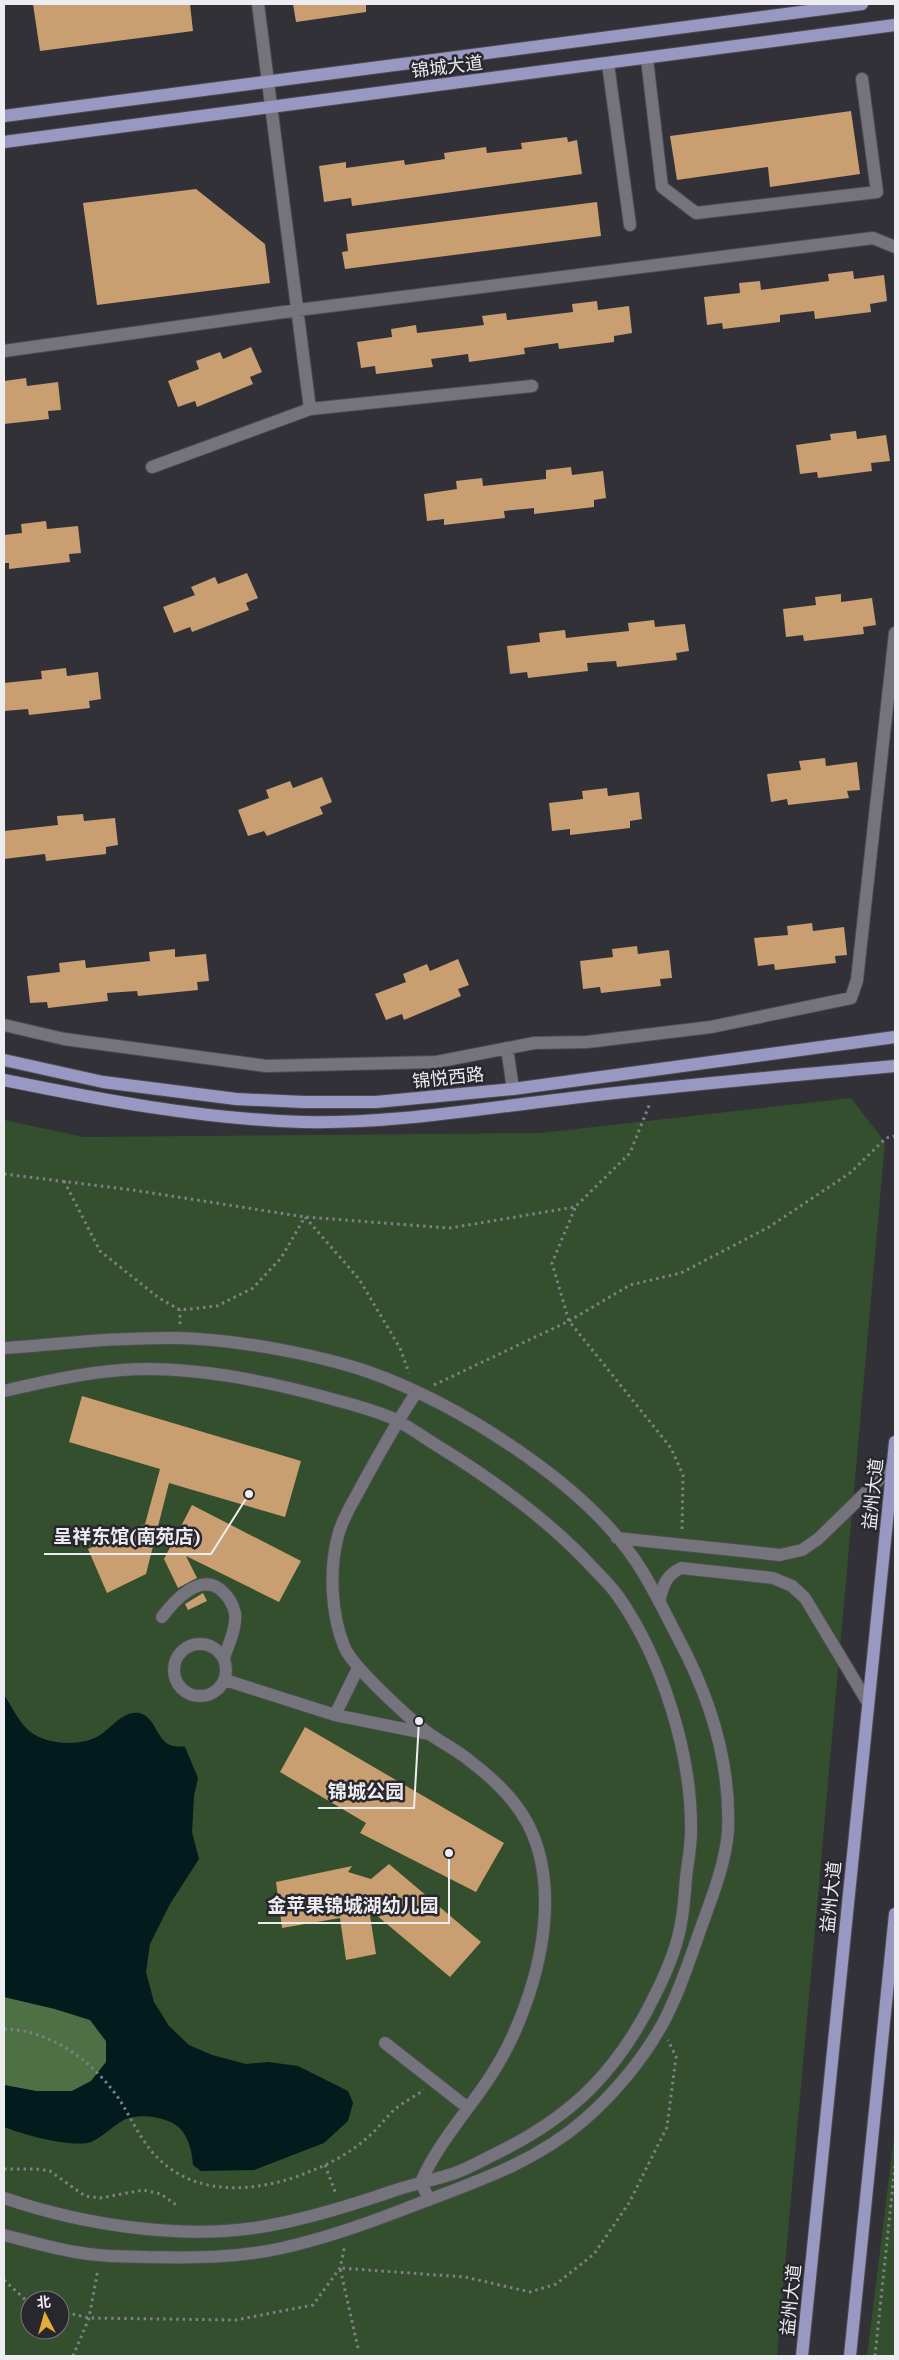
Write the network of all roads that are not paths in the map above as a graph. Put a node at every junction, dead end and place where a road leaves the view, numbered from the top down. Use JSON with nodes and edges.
{"nodes":[{"id":1,"x":258,"y":4,"type":"edge"},
{"id":2,"x":862,"y":4,"type":"edge"},
{"id":3,"x":895,"y":25,"type":"edge"},
{"id":4,"x":647,"y":59,"type":"junction"},
{"id":5,"x":608,"y":64,"type":"junction"},
{"id":6,"x":862,"y":79,"type":"dead end"},
{"id":7,"x":268,"y":81,"type":"junction"},
{"id":8,"x":271,"y":106,"type":"junction"},
{"id":9,"x":4,"y":116,"type":"edge"},
{"id":10,"x":4,"y":142,"type":"edge"},
{"id":11,"x":630,"y":224,"type":"dead end"},
{"id":12,"x":895,"y":247,"type":"edge"},
{"id":13,"x":298,"y":310,"type":"junction"},
{"id":14,"x":4,"y":351,"type":"edge"},
{"id":15,"x":532,"y":386,"type":"dead end"},
{"id":16,"x":310,"y":409,"type":"junction"},
{"id":17,"x":152,"y":467,"type":"dead end"},
{"id":18,"x":895,"y":633,"type":"edge"},
{"id":19,"x":4,"y":1025,"type":"edge"},
{"id":20,"x":895,"y":1037,"type":"edge"},
{"id":21,"x":507,"y":1048,"type":"junction"},
{"id":22,"x":4,"y":1060,"type":"edge"},
{"id":23,"x":895,"y":1066,"type":"edge"},
{"id":24,"x":4,"y":1080,"type":"edge"},
{"id":25,"x":513,"y":1088,"type":"junction"},
{"id":26,"x":4,"y":1348,"type":"edge"},
{"id":27,"x":4,"y":1391,"type":"edge"},
{"id":28,"x":416,"y":1393,"type":"junction"},
{"id":29,"x":397,"y":1421,"type":"junction"},
{"id":30,"x":895,"y":1442,"type":"edge"},
{"id":31,"x":892,"y":1467,"type":"junction"},
{"id":32,"x":617,"y":1538,"type":"junction"},
{"id":33,"x":659,"y":1602,"type":"junction"},
{"id":34,"x":162,"y":1617,"type":"dead end"},
{"id":35,"x":224,"y":1658,"type":"junction"},
{"id":36,"x":358,"y":1668,"type":"junction"},
{"id":37,"x":225,"y":1680,"type":"junction"},
{"id":38,"x":867,"y":1701,"type":"junction"},
{"id":39,"x":335,"y":1715,"type":"junction"},
{"id":40,"x":429,"y":1734,"type":"junction"},
{"id":41,"x":895,"y":1914,"type":"edge"},
{"id":42,"x":385,"y":2043,"type":"dead end"},
{"id":43,"x":468,"y":2108,"type":"junction"},
{"id":44,"x":422,"y":2182,"type":"junction"},
{"id":45,"x":4,"y":2198,"type":"edge"},
{"id":46,"x":429,"y":2200,"type":"junction"},
{"id":47,"x":4,"y":2235,"type":"edge"},
{"id":48,"x":802,"y":2356,"type":"edge"},
{"id":49,"x":850,"y":2356,"type":"edge"}],
"edges":[{"from":1,"to":7,"type":"street"},
{"from":2,"to":7,"type":"main road","name":"锦城大道"},
{"from":3,"to":4,"type":"main road","name":"锦城大道"},
{"from":4,"to":5,"type":"main road","name":"锦城大道"},
{"from":4,"to":6,"type":"street"},
{"from":5,"to":8,"type":"main road","name":"锦城大道"},
{"from":5,"to":11,"type":"street"},
{"from":7,"to":8,"type":"street"},
{"from":7,"to":9,"type":"main road","name":"锦城大道"},
{"from":8,"to":10,"type":"main road","name":"锦城大道"},
{"from":8,"to":13,"type":"street"},
{"from":12,"to":13,"type":"street"},
{"from":13,"to":14,"type":"street"},
{"from":13,"to":16,"type":"street"},
{"from":15,"to":16,"type":"street"},
{"from":16,"to":17,"type":"street"},
{"from":18,"to":21,"type":"street"},
{"from":19,"to":21,"type":"street"},
{"from":20,"to":25,"type":"main road","name":"锦悦西路"},
{"from":21,"to":25,"type":"street"},
{"from":22,"to":25,"type":"main road","name":"锦悦西路"},
{"from":23,"to":24,"type":"main road","name":"锦悦西路"},
{"from":26,"to":28,"type":"street"},
{"from":27,"to":29,"type":"street"},
{"from":28,"to":29,"type":"street"},
{"from":28,"to":32,"type":"street"},
{"from":29,"to":36,"type":"street"},
{"from":29,"to":44,"type":"street"},
{"from":30,"to":31,"type":"main road","name":"益州大道"},
{"from":31,"to":32,"type":"street"},
{"from":31,"to":38,"type":"main road","name":"益州大道"},
{"from":32,"to":33,"type":"street"},
{"from":33,"to":38,"type":"street"},
{"from":33,"to":46,"type":"street"},
{"from":34,"to":35,"type":"street"},
{"from":35,"to":37,"type":"street"},
{"from":35,"to":37,"type":"street"},
{"from":36,"to":39,"type":"street"},
{"from":36,"to":40,"type":"street"},
{"from":37,"to":39,"type":"street"},
{"from":38,"to":48,"type":"main road","name":"益州大道"},
{"from":39,"to":40,"type":"street"},
{"from":40,"to":43,"type":"street"},
{"from":41,"to":49,"type":"main road"},
{"from":42,"to":43,"type":"street"},
{"from":43,"to":44,"type":"street"},
{"from":44,"to":45,"type":"street"},
{"from":44,"to":46,"type":"street"},
{"from":46,"to":47,"type":"street"}]}
